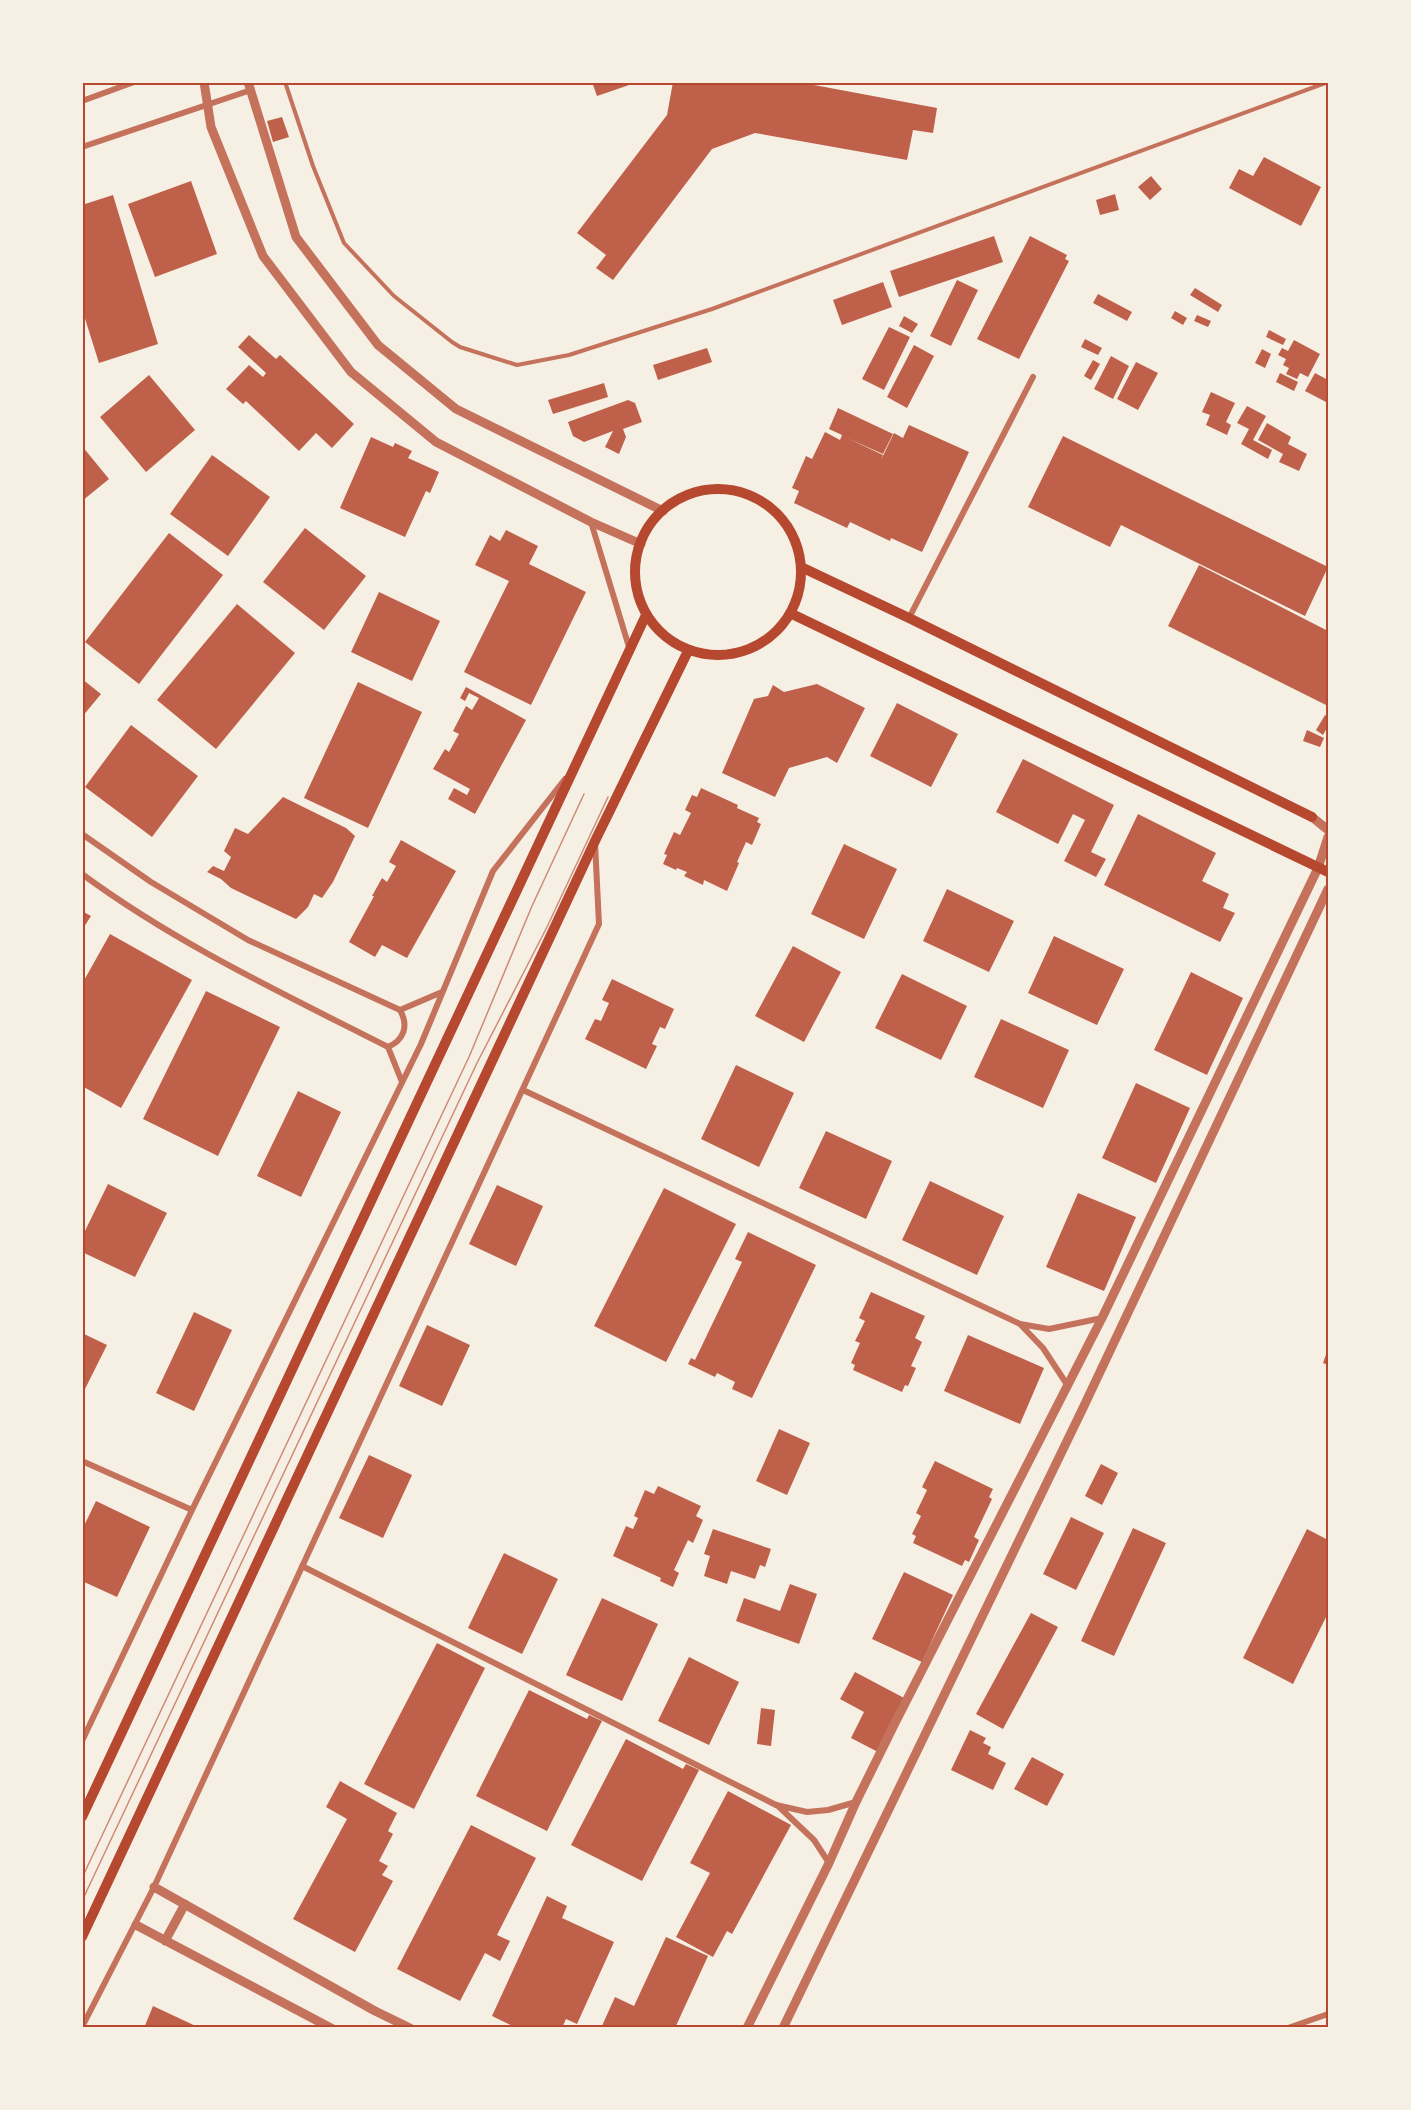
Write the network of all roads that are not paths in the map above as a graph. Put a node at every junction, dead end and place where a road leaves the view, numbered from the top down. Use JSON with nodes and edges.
{"nodes":[{"id":1,"x":134,"y":82,"type":"edge"},
{"id":2,"x":204,"y":82,"type":"edge"},
{"id":3,"x":285,"y":82,"type":"edge"},
{"id":4,"x":1328,"y":82,"type":"edge"},
{"id":5,"x":249,"y":86,"type":"edge"},
{"id":6,"x":82,"y":101,"type":"edge"},
{"id":7,"x":207,"y":104,"type":"junction"},
{"id":8,"x":82,"y":147,"type":"edge"},
{"id":9,"x":1033,"y":377,"type":"dead end"},
{"id":10,"x":663,"y":511,"type":"junction"},
{"id":11,"x":591,"y":522,"type":"junction"},
{"id":12,"x":641,"y":544,"type":"junction"},
{"id":13,"x":801,"y":567,"type":"junction"},
{"id":14,"x":790,"y":613,"type":"junction"},
{"id":15,"x":646,"y":615,"type":"junction"},
{"id":16,"x":909,"y":618,"type":"junction"},
{"id":17,"x":630,"y":649,"type":"junction"},
{"id":18,"x":688,"y":651,"type":"junction"},
{"id":19,"x":576,"y":765,"type":"junction"},
{"id":20,"x":1312,"y":817,"type":"joint"},
{"id":21,"x":1329,"y":830,"type":"edge"},
{"id":22,"x":82,"y":834,"type":"edge"},
{"id":23,"x":1329,"y":837,"type":"edge"},
{"id":24,"x":595,"y":841,"type":"junction"},
{"id":25,"x":1323,"y":870,"type":"edge"},
{"id":26,"x":82,"y":874,"type":"edge"},
{"id":27,"x":1329,"y":889,"type":"edge"},
{"id":28,"x":443,"y":992,"type":"junction"},
{"id":29,"x":400,"y":1010,"type":"junction"},
{"id":30,"x":388,"y":1047,"type":"junction"},
{"id":31,"x":402,"y":1083,"type":"junction"},
{"id":32,"x":523,"y":1090,"type":"junction"},
{"id":33,"x":1102,"y":1318,"type":"junction"},
{"id":34,"x":1020,"y":1324,"type":"junction"},
{"id":35,"x":1068,"y":1386,"type":"junction"},
{"id":36,"x":82,"y":1461,"type":"edge"},
{"id":37,"x":192,"y":1510,"type":"junction"},
{"id":38,"x":302,"y":1566,"type":"junction"},
{"id":39,"x":82,"y":1741,"type":"edge"},
{"id":40,"x":856,"y":1802,"type":"junction"},
{"id":41,"x":776,"y":1805,"type":"junction"},
{"id":42,"x":82,"y":1817,"type":"edge"},
{"id":43,"x":829,"y":1863,"type":"junction"},
{"id":44,"x":154,"y":1887,"type":"junction"},
{"id":45,"x":185,"y":1904,"type":"junction"},
{"id":46,"x":136,"y":1925,"type":"junction"},
{"id":47,"x":82,"y":1937,"type":"edge"},
{"id":48,"x":165,"y":1941,"type":"junction"},
{"id":49,"x":1329,"y":2014,"type":"edge"},
{"id":50,"x":82,"y":2027,"type":"edge"},
{"id":51,"x":331,"y":2028,"type":"edge"},
{"id":52,"x":410,"y":2028,"type":"edge"},
{"id":53,"x":747,"y":2028,"type":"edge"},
{"id":54,"x":783,"y":2028,"type":"edge"},
{"id":55,"x":1288,"y":2028,"type":"edge"}],
"edges":[{"from":1,"to":6,"type":"street"},
{"from":2,"to":7,"type":"street"},
{"from":3,"to":4,"type":"lane"},
{"from":5,"to":7,"type":"street"},
{"from":5,"to":10,"type":"street"},
{"from":7,"to":8,"type":"street"},
{"from":7,"to":11,"type":"street"},
{"from":9,"to":16,"type":"street"},
{"from":10,"to":12,"type":"main road"},
{"from":10,"to":13,"type":"main road"},
{"from":11,"to":12,"type":"street"},
{"from":11,"to":17,"type":"street"},
{"from":12,"to":15,"type":"main road"},
{"from":13,"to":14,"type":"main road"},
{"from":13,"to":16,"type":"main road"},
{"from":14,"to":18,"type":"main road"},
{"from":14,"to":25,"type":"main road"},
{"from":15,"to":17,"type":"main road"},
{"from":15,"to":18,"type":"main road"},
{"from":16,"to":20,"type":"main road"},
{"from":17,"to":19,"type":"main road"},
{"from":18,"to":24,"type":"main road"},
{"from":19,"to":28,"type":"street"},
{"from":19,"to":42,"type":"main road"},
{"from":20,"to":21,"type":"street"},
{"from":22,"to":29,"type":"street"},
{"from":23,"to":25,"type":"street"},
{"from":24,"to":32,"type":"street"},
{"from":24,"to":47,"type":"main road"},
{"from":25,"to":33,"type":"street"},
{"from":26,"to":30,"type":"street"},
{"from":27,"to":54,"type":"street"},
{"from":28,"to":29,"type":"street"},
{"from":28,"to":31,"type":"street"},
{"from":29,"to":30,"type":"street"},
{"from":30,"to":31,"type":"street"},
{"from":31,"to":37,"type":"street"},
{"from":32,"to":34,"type":"street"},
{"from":32,"to":38,"type":"street"},
{"from":33,"to":34,"type":"street"},
{"from":33,"to":35,"type":"street"},
{"from":34,"to":35,"type":"street"},
{"from":35,"to":40,"type":"street"},
{"from":36,"to":37,"type":"street"},
{"from":37,"to":39,"type":"street"},
{"from":38,"to":41,"type":"street"},
{"from":38,"to":44,"type":"street"},
{"from":40,"to":41,"type":"street"},
{"from":40,"to":43,"type":"street"},
{"from":41,"to":43,"type":"street"},
{"from":43,"to":53,"type":"street"},
{"from":44,"to":45,"type":"street"},
{"from":44,"to":46,"type":"street"},
{"from":45,"to":48,"type":"street"},
{"from":45,"to":52,"type":"street"},
{"from":46,"to":48,"type":"street"},
{"from":46,"to":50,"type":"street"},
{"from":48,"to":51,"type":"street"},
{"from":49,"to":55,"type":"street"}]}
